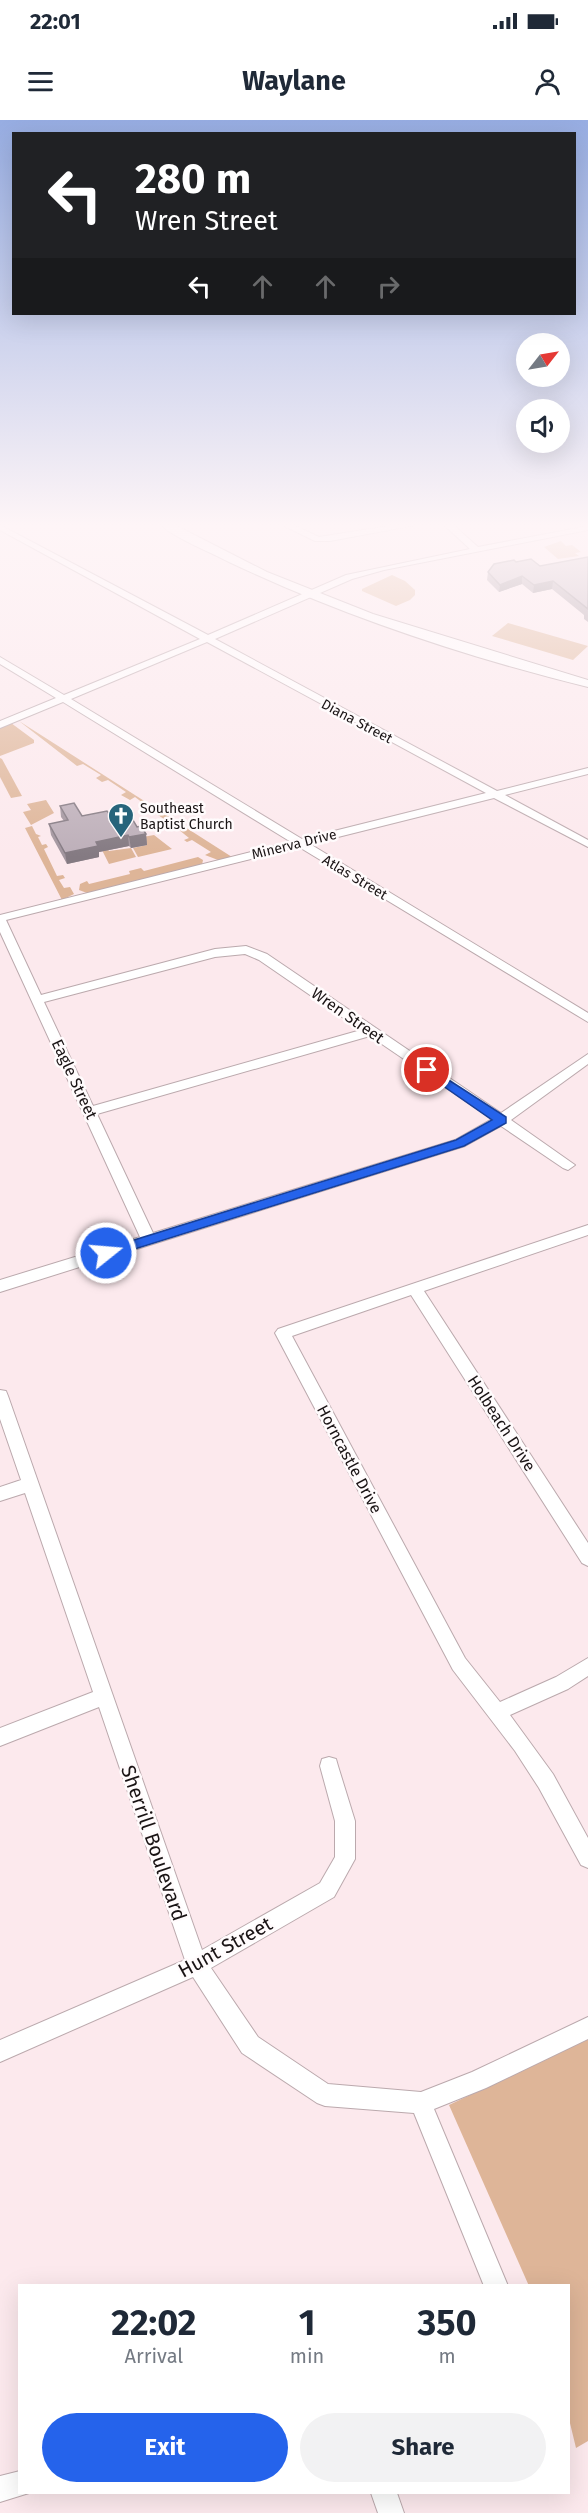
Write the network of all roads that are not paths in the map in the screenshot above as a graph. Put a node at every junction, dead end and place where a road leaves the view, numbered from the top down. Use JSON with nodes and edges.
{"nodes":[{"id":1,"x":194,"y":634,"type":"edge"},
{"id":2,"x":220,"y":634,"type":"edge"},
{"id":3,"x":420,"y":634,"type":"edge"},
{"id":4,"x":444,"y":634,"type":"edge"},
{"id":5,"x":206,"y":640,"type":"junction"},
{"id":6,"x":0,"y":660,"type":"edge"},
{"id":7,"x":588,"y":676,"type":"edge"},
{"id":8,"x":588,"y":684,"type":"edge"},
{"id":9,"x":65,"y":699,"type":"junction"},
{"id":10,"x":0,"y":725,"type":"edge"},
{"id":11,"x":588,"y":771,"type":"edge"},
{"id":12,"x":493,"y":793,"type":"junction"},
{"id":13,"x":299,"y":843,"type":"junction"},
{"id":14,"x":588,"y":844,"type":"edge"},
{"id":15,"x":0,"y":919,"type":"edge"},
{"id":16,"x":38,"y":1000,"type":"junction"},
{"id":17,"x":588,"y":1018,"type":"edge"},
{"id":18,"x":372,"y":1031,"type":"junction"},
{"id":19,"x":588,"y":1058,"type":"edge"},
{"id":20,"x":90,"y":1111,"type":"junction"},
{"id":21,"x":501,"y":1120,"type":"junction"},
{"id":22,"x":568,"y":1165,"type":"dead end"},
{"id":23,"x":588,"y":1230,"type":"edge"},
{"id":24,"x":149,"y":1240,"type":"junction"},
{"id":25,"x":0,"y":1286,"type":"edge"},
{"id":26,"x":415,"y":1289,"type":"junction"},
{"id":27,"x":0,"y":1396,"type":"edge"},
{"id":28,"x":32,"y":1484,"type":"junction"},
{"id":29,"x":0,"y":1494,"type":"edge"},
{"id":30,"x":588,"y":1558,"type":"edge"},
{"id":31,"x":588,"y":1666,"type":"edge"},
{"id":32,"x":103,"y":1697,"type":"junction"},
{"id":33,"x":495,"y":1713,"type":"junction"},
{"id":34,"x":0,"y":1737,"type":"edge"},
{"id":35,"x":329,"y":1766,"type":"dead end"},
{"id":36,"x":588,"y":1858,"type":"edge"},
{"id":37,"x":197,"y":1965,"type":"junction"},
{"id":38,"x":588,"y":2028,"type":"edge"},
{"id":39,"x":0,"y":2051,"type":"edge"},
{"id":40,"x":421,"y":2103,"type":"junction"},
{"id":41,"x":495,"y":2284,"type":"edge"},
{"id":42,"x":18,"y":2484,"type":"edge"},
{"id":43,"x":0,"y":2489,"type":"edge"},
{"id":44,"x":384,"y":2494,"type":"edge"},
{"id":45,"x":391,"y":2513,"type":"edge"}],
"edges":[{"from":1,"to":5,"type":"street","name":"Diana Street"},
{"from":2,"to":5,"type":"street"},
{"from":3,"to":8,"type":"main road"},
{"from":4,"to":7,"type":"main road"},
{"from":5,"to":9,"type":"street"},
{"from":5,"to":12,"type":"street","name":"Diana Street"},
{"from":6,"to":9,"type":"street","name":"Atlas Street"},
{"from":9,"to":10,"type":"street"},
{"from":9,"to":13,"type":"street","name":"Atlas Street"},
{"from":11,"to":12,"type":"street","name":"Minerva Drive"},
{"from":12,"to":13,"type":"street","name":"Minerva Drive"},
{"from":12,"to":14,"type":"street","name":"Diana Street"},
{"from":13,"to":15,"type":"street","name":"Minerva Drive"},
{"from":13,"to":17,"type":"street","name":"Atlas Street"},
{"from":15,"to":16,"type":"street","name":"Eagle Street"},
{"from":16,"to":18,"type":"street","name":"Wren Street"},
{"from":16,"to":20,"type":"street","name":"Eagle Street"},
{"from":18,"to":20,"type":"street"},
{"from":18,"to":21,"type":"street","name":"Wren Street"},
{"from":19,"to":21,"type":"street"},
{"from":20,"to":24,"type":"street","name":"Eagle Street"},
{"from":21,"to":22,"type":"street","name":"Wren Street"},
{"from":21,"to":24,"type":"street"},
{"from":23,"to":26,"type":"street","name":"Horncastle Drive"},
{"from":24,"to":25,"type":"street"},
{"from":26,"to":30,"type":"street","name":"Holbeach Drive"},
{"from":26,"to":33,"type":"street","name":"Horncastle Drive"},
{"from":27,"to":28,"type":"street","name":"Sherrill Boulevard"},
{"from":28,"to":29,"type":"street"},
{"from":28,"to":32,"type":"street","name":"Sherrill Boulevard"},
{"from":31,"to":33,"type":"street"},
{"from":32,"to":34,"type":"street"},
{"from":32,"to":37,"type":"street","name":"Sherrill Boulevard"},
{"from":33,"to":36,"type":"street","name":"Horncastle Drive"},
{"from":35,"to":37,"type":"street","name":"Hunt Street"},
{"from":37,"to":39,"type":"street","name":"Hunt Street"},
{"from":37,"to":40,"type":"street","name":"Sherrill Boulevard"},
{"from":38,"to":40,"type":"street","name":"Sherrill Boulevard"},
{"from":40,"to":41,"type":"street"},
{"from":42,"to":43,"type":"street"},
{"from":44,"to":45,"type":"street"}]}
